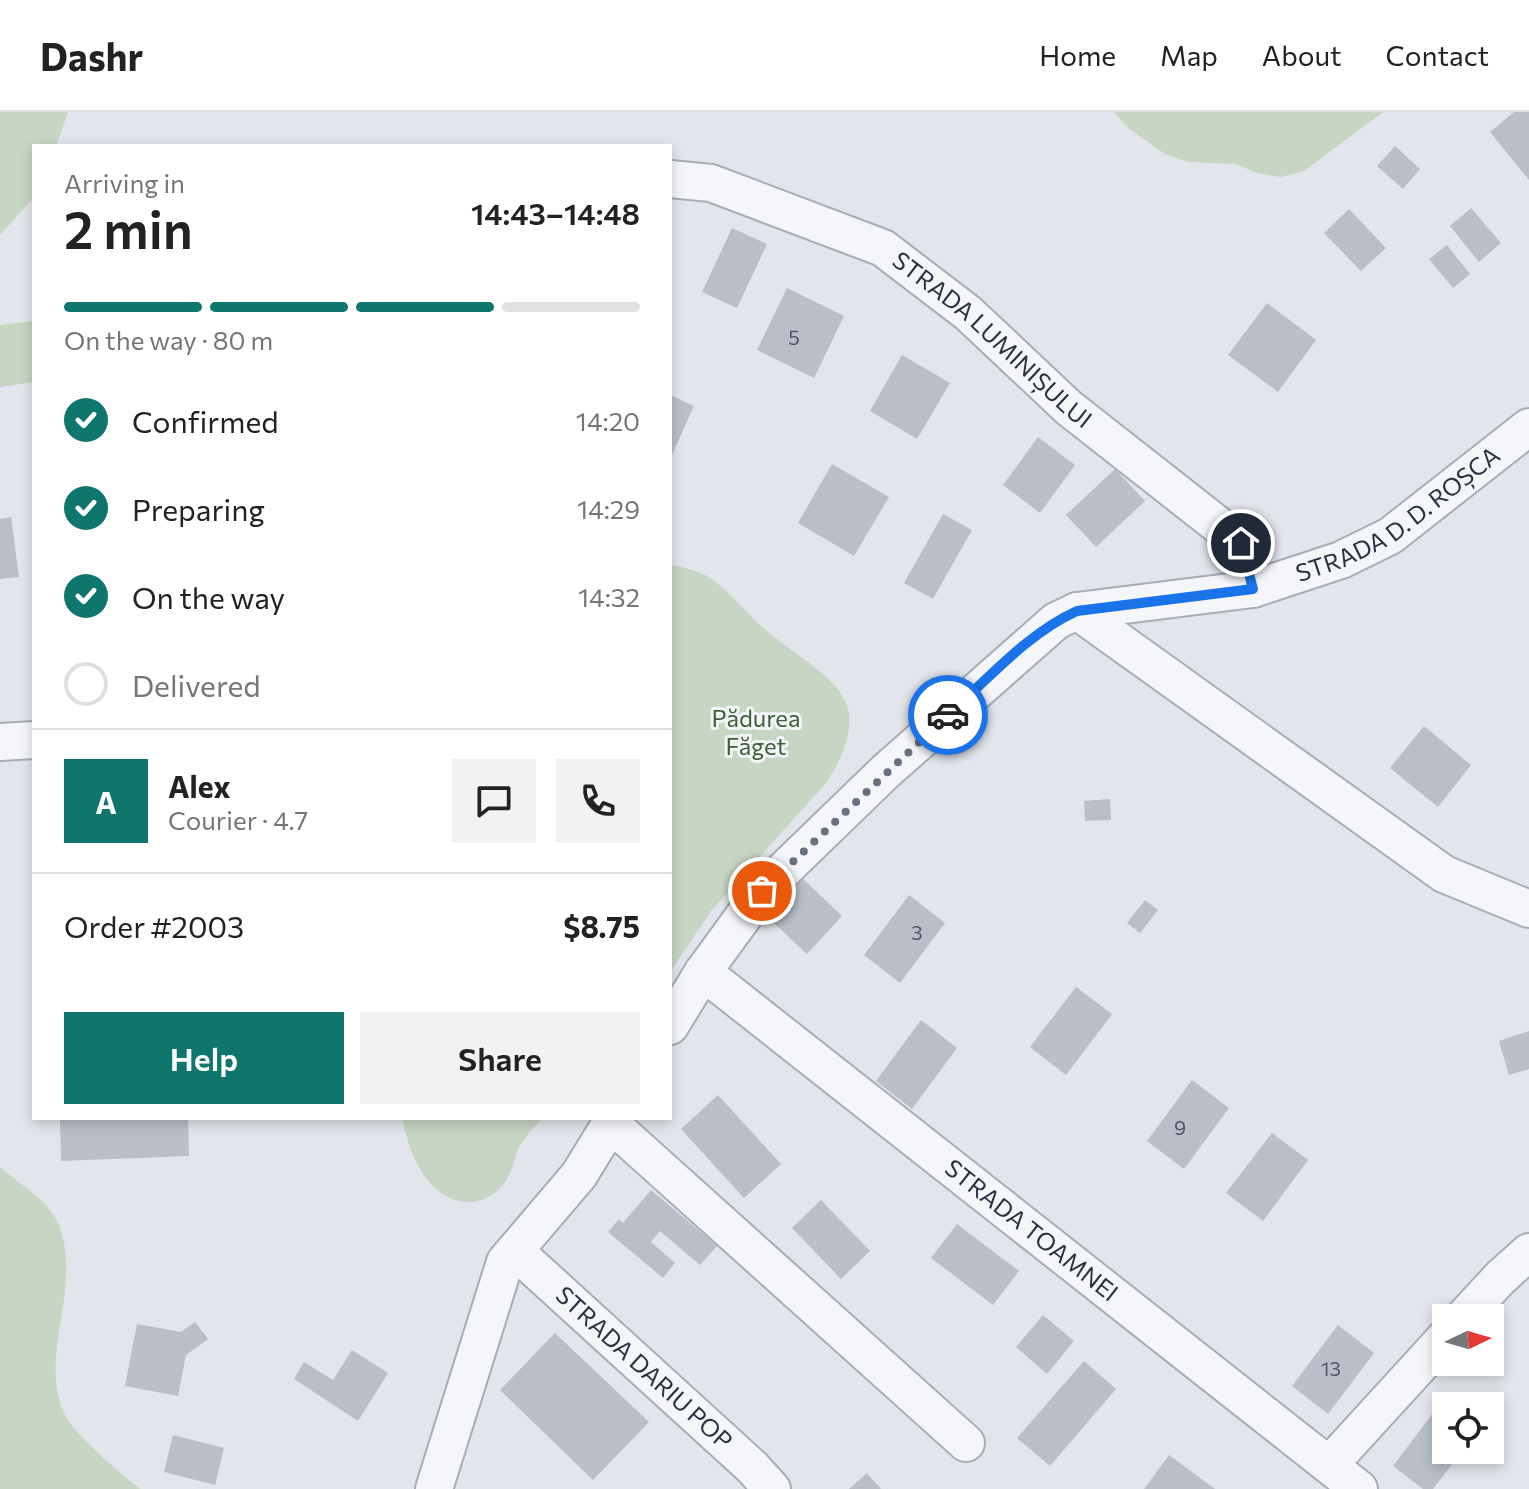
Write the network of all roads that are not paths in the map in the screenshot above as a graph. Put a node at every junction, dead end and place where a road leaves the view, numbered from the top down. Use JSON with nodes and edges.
{"nodes":[{"id":1,"x":672,"y":179,"type":"edge"},
{"id":2,"x":1529,"y":427,"type":"edge"},
{"id":3,"x":1253,"y":589,"type":"junction"},
{"id":4,"x":1077,"y":611,"type":"junction"},
{"id":5,"x":32,"y":740,"type":"edge"},
{"id":6,"x":0,"y":742,"type":"edge"},
{"id":7,"x":1529,"y":909,"type":"edge"},
{"id":8,"x":703,"y":972,"type":"junction"},
{"id":9,"x":674,"y":1011,"type":"edge"},
{"id":10,"x":612,"y":1121,"type":"edge"},
{"id":11,"x":515,"y":1251,"type":"junction"},
{"id":12,"x":1529,"y":1252,"type":"edge"},
{"id":13,"x":1476,"y":1304,"type":"edge"},
{"id":14,"x":1432,"y":1352,"type":"edge"},
{"id":15,"x":966,"y":1443,"type":"dead end"},
{"id":16,"x":1329,"y":1465,"type":"junction"},
{"id":17,"x":434,"y":1489,"type":"edge"},
{"id":18,"x":772,"y":1489,"type":"edge"},
{"id":19,"x":1359,"y":1489,"type":"edge"}],
"edges":[{"from":1,"to":3,"type":"street","name":"STRADA LUMINIȘULUI"},
{"from":2,"to":3,"type":"street","name":"STRADA D. D. ROȘCA"},
{"from":3,"to":4,"type":"street","name":"STRADA D. D. ROȘCA"},
{"from":4,"to":7,"type":"street"},
{"from":4,"to":8,"type":"street","name":"STRADA D. D. ROȘCA"},
{"from":5,"to":6,"type":"street"},
{"from":8,"to":9,"type":"street","name":"STRADA D. D. ROȘCA"},
{"from":8,"to":16,"type":"street","name":"STRADA TOAMNEI"},
{"from":10,"to":11,"type":"street"},
{"from":10,"to":15,"type":"street"},
{"from":11,"to":17,"type":"street"},
{"from":11,"to":18,"type":"street","name":"STRADA DARIU POP"},
{"from":12,"to":13,"type":"street"},
{"from":14,"to":16,"type":"street"},
{"from":16,"to":19,"type":"street","name":"STRADA TOAMNEI"}]}
